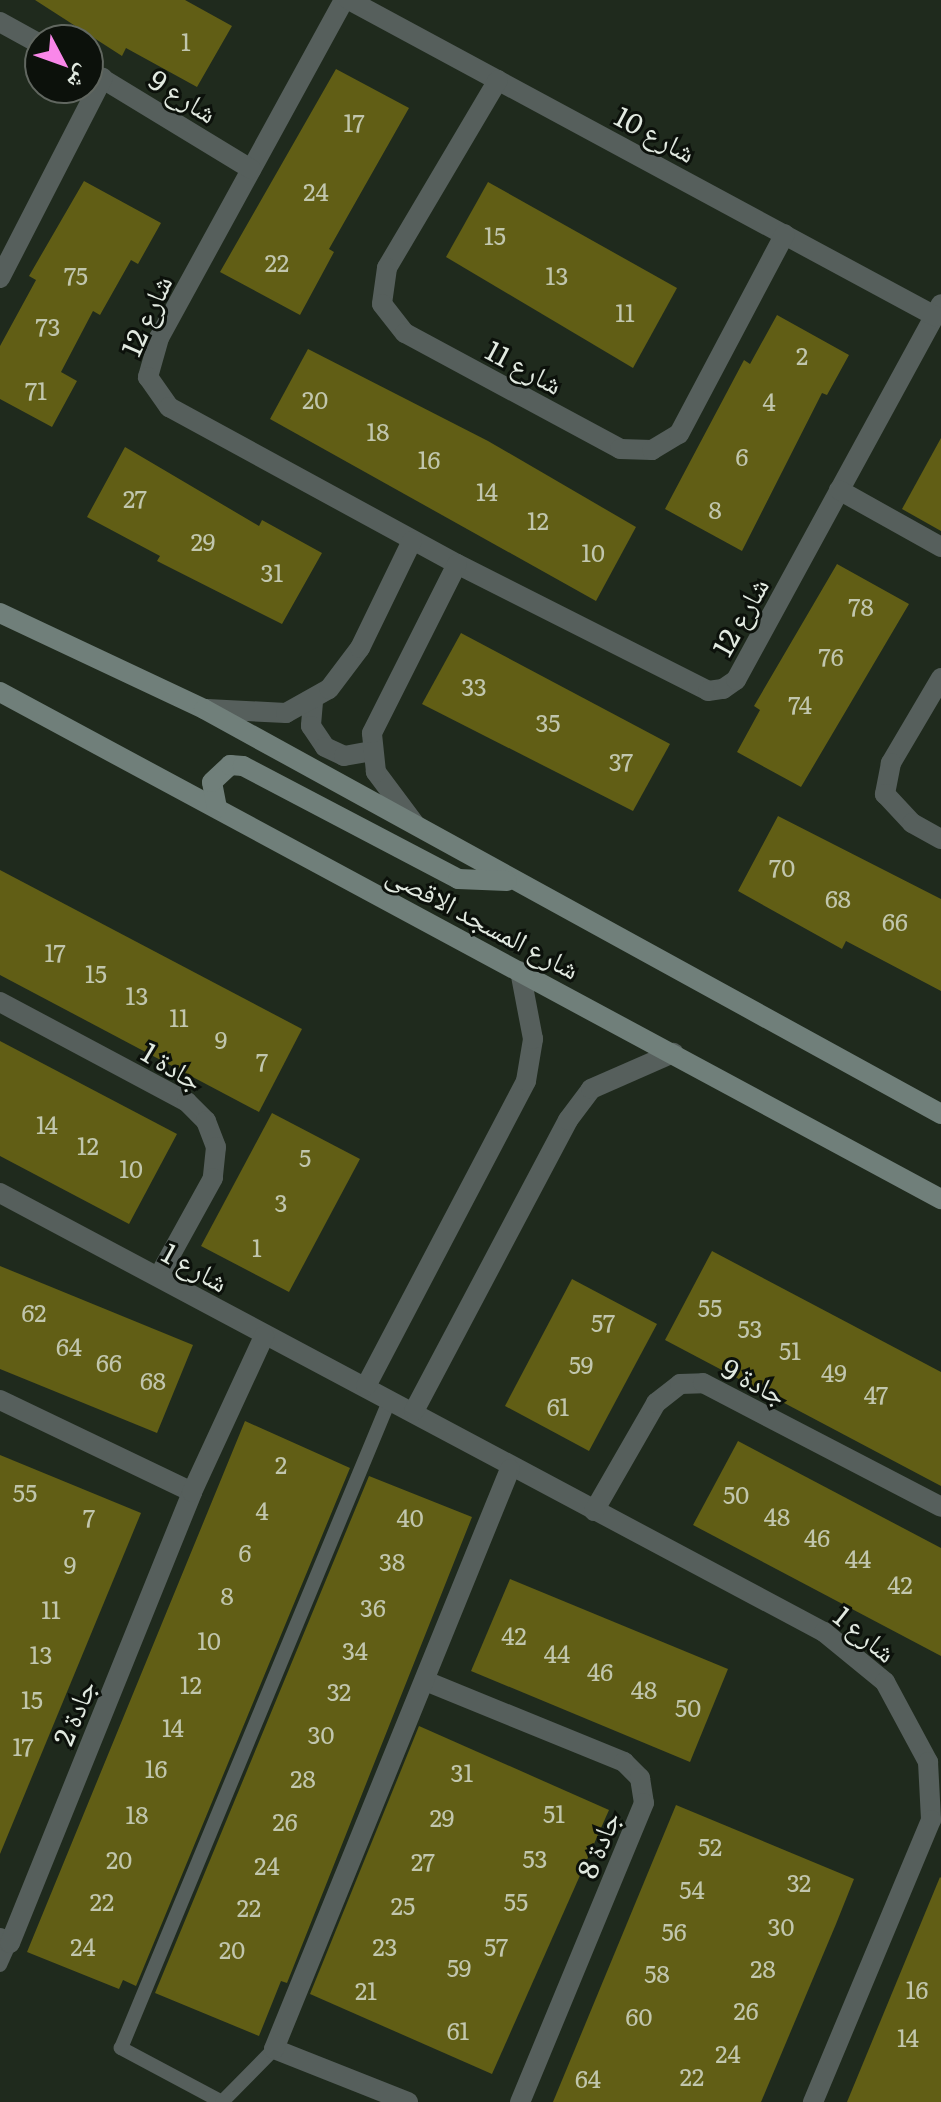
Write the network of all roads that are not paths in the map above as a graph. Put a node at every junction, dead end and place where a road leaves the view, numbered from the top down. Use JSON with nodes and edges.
{"nodes":[{"id":1,"x":347,"y":0,"type":"edge"},
{"id":2,"x":0,"y":22,"type":"edge"},
{"id":3,"x":24,"y":35,"type":"edge"},
{"id":4,"x":104,"y":79,"type":"edge"},
{"id":5,"x":498,"y":80,"type":"junction"},
{"id":6,"x":81,"y":104,"type":"edge"},
{"id":7,"x":251,"y":169,"type":"junction"},
{"id":8,"x":785,"y":234,"type":"junction"},
{"id":9,"x":0,"y":278,"type":"edge"},
{"id":10,"x":938,"y":310,"type":"edge"},
{"id":11,"x":839,"y":490,"type":"junction"},
{"id":12,"x":412,"y":541,"type":"junction"},
{"id":13,"x":941,"y":547,"type":"edge"},
{"id":14,"x":457,"y":564,"type":"junction"},
{"id":15,"x":0,"y":613,"type":"edge"},
{"id":16,"x":941,"y":678,"type":"edge"},
{"id":17,"x":0,"y":692,"type":"edge"},
{"id":18,"x":313,"y":702,"type":"junction"},
{"id":19,"x":204,"y":709,"type":"junction"},
{"id":20,"x":373,"y":751,"type":"junction"},
{"id":21,"x":217,"y":808,"type":"junction"},
{"id":22,"x":420,"y":829,"type":"junction"},
{"id":23,"x":941,"y":839,"type":"edge"},
{"id":24,"x":510,"y":882,"type":"junction"},
{"id":25,"x":520,"y":971,"type":"junction"},
{"id":26,"x":0,"y":1002,"type":"edge"},
{"id":27,"x":673,"y":1053,"type":"junction"},
{"id":28,"x":941,"y":1114,"type":"edge"},
{"id":29,"x":0,"y":1193,"type":"edge"},
{"id":30,"x":941,"y":1199,"type":"edge"},
{"id":31,"x":159,"y":1276,"type":"junction"},
{"id":32,"x":264,"y":1336,"type":"junction"},
{"id":33,"x":366,"y":1386,"type":"junction"},
{"id":34,"x":390,"y":1399,"type":"junction"},
{"id":35,"x":0,"y":1400,"type":"edge"},
{"id":36,"x":414,"y":1411,"type":"junction"},
{"id":37,"x":510,"y":1469,"type":"junction"},
{"id":38,"x":192,"y":1492,"type":"junction"},
{"id":39,"x":941,"y":1507,"type":"edge"},
{"id":40,"x":594,"y":1511,"type":"junction"},
{"id":41,"x":428,"y":1682,"type":"junction"},
{"id":42,"x":5,"y":1941,"type":"edge"},
{"id":43,"x":0,"y":1965,"type":"edge"},
{"id":44,"x":274,"y":2049,"type":"junction"},
{"id":45,"x":222,"y":2102,"type":"edge"},
{"id":46,"x":408,"y":2102,"type":"edge"},
{"id":47,"x":520,"y":2102,"type":"edge"},
{"id":48,"x":813,"y":2102,"type":"edge"}],
"edges":[{"from":1,"to":5,"type":"street","name":"شارع 10"},
{"from":1,"to":7,"type":"street","name":"شارع 12"},
{"from":2,"to":3,"type":"street"},
{"from":4,"to":7,"type":"street","name":"شارع 9"},
{"from":5,"to":8,"type":"street","name":"شارع 10"},
{"from":5,"to":8,"type":"street","name":"شارع 11"},
{"from":6,"to":9,"type":"street"},
{"from":7,"to":12,"type":"street","name":"شارع 12"},
{"from":8,"to":10,"type":"street","name":"شارع 10"},
{"from":10,"to":11,"type":"street","name":"شارع 12"},
{"from":11,"to":13,"type":"street"},
{"from":11,"to":14,"type":"street","name":"شارع 12"},
{"from":12,"to":14,"type":"street","name":"شارع 12"},
{"from":12,"to":18,"type":"street"},
{"from":14,"to":20,"type":"street"},
{"from":15,"to":19,"type":"main road","name":"شارع المسجد الاقصى"},
{"from":16,"to":23,"type":"street"},
{"from":17,"to":21,"type":"main road","name":"شارع المسجد الاقصى"},
{"from":18,"to":19,"type":"street"},
{"from":18,"to":20,"type":"street"},
{"from":19,"to":22,"type":"main road","name":"شارع المسجد الاقصى"},
{"from":20,"to":22,"type":"street"},
{"from":21,"to":24,"type":"main road"},
{"from":21,"to":25,"type":"main road","name":"شارع المسجد الاقصى"},
{"from":22,"to":24,"type":"main road","name":"شارع المسجد الاقصى"},
{"from":24,"to":28,"type":"main road","name":"شارع المسجد الاقصى"},
{"from":25,"to":27,"type":"main road","name":"شارع المسجد الاقصى"},
{"from":25,"to":33,"type":"street"},
{"from":26,"to":31,"type":"street","name":"جادة 1"},
{"from":27,"to":30,"type":"main road","name":"شارع المسجد الاقصى"},
{"from":27,"to":36,"type":"street"},
{"from":29,"to":31,"type":"street","name":"شارع 1"},
{"from":31,"to":32,"type":"street","name":"شارع 1"},
{"from":32,"to":33,"type":"street","name":"شارع 1"},
{"from":32,"to":38,"type":"street","name":"جادة 2"},
{"from":33,"to":34,"type":"street","name":"شارع 1"},
{"from":34,"to":36,"type":"street","name":"شارع 1"},
{"from":34,"to":45,"type":"lane"},
{"from":35,"to":38,"type":"street"},
{"from":36,"to":37,"type":"street","name":"شارع 1"},
{"from":37,"to":40,"type":"street","name":"شارع 1"},
{"from":37,"to":41,"type":"street"},
{"from":38,"to":42,"type":"street","name":"جادة 2"},
{"from":39,"to":40,"type":"street","name":"جادة 9"},
{"from":40,"to":48,"type":"street","name":"شارع 1"},
{"from":41,"to":44,"type":"street"},
{"from":41,"to":47,"type":"street","name":"جادة 8"},
{"from":42,"to":43,"type":"lane"},
{"from":44,"to":45,"type":"lane"},
{"from":44,"to":46,"type":"street"}]}
